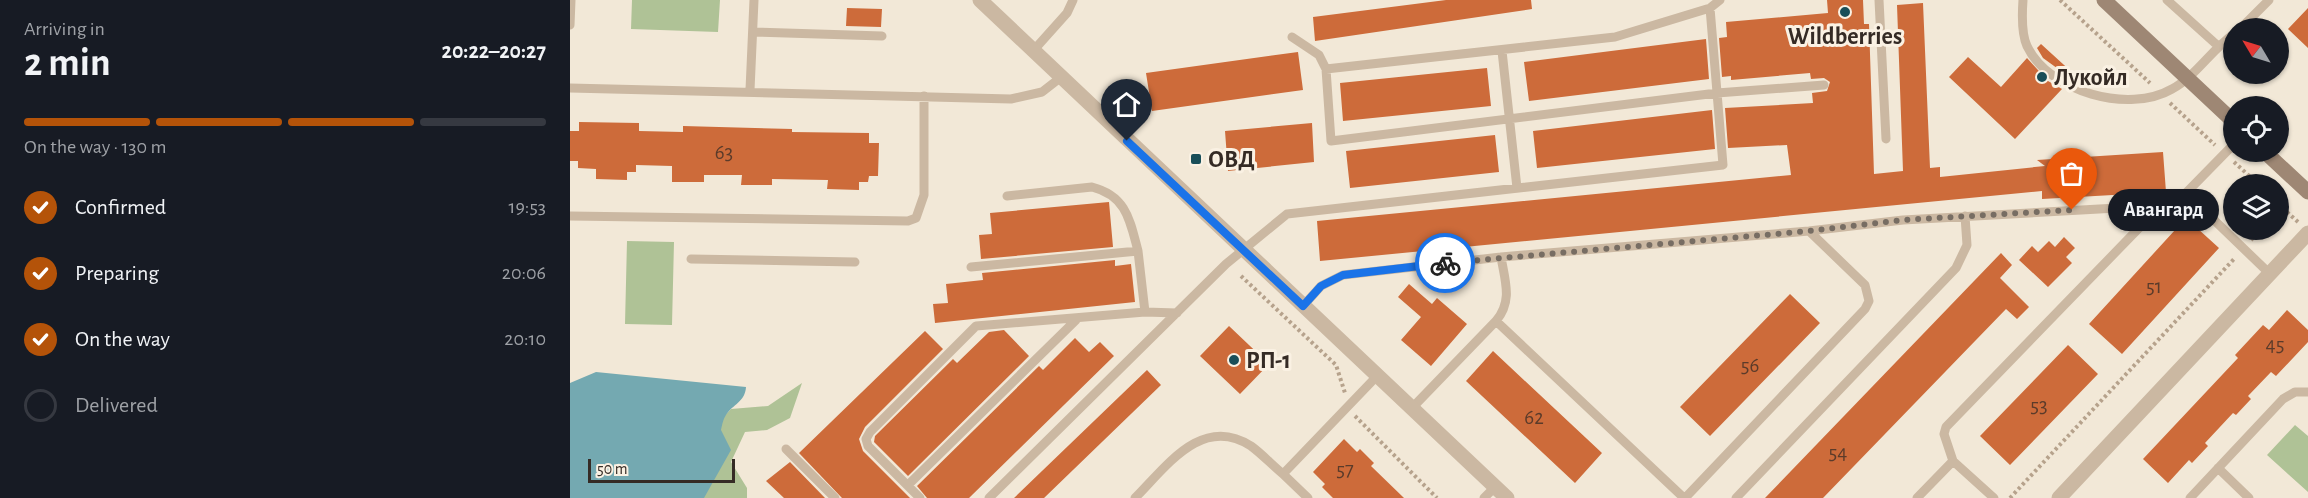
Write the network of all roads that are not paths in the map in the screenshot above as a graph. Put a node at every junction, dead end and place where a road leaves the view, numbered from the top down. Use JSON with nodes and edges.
{"nodes":[{"id":1,"x":571,"y":0,"type":"edge"},
{"id":2,"x":754,"y":0,"type":"edge"},
{"id":3,"x":980,"y":0,"type":"edge"},
{"id":4,"x":1073,"y":0,"type":"edge"},
{"id":5,"x":1720,"y":0,"type":"edge"},
{"id":6,"x":1879,"y":0,"type":"edge"},
{"id":7,"x":2023,"y":0,"type":"edge"},
{"id":8,"x":2167,"y":0,"type":"edge"},
{"id":9,"x":2269,"y":0,"type":"edge"},
{"id":10,"x":2105,"y":2,"type":"edge"},
{"id":11,"x":1710,"y":8,"type":"junction"},
{"id":12,"x":2251,"y":18,"type":"edge"},
{"id":13,"x":570,"y":25,"type":"edge"},
{"id":14,"x":753,"y":32,"type":"junction"},
{"id":15,"x":882,"y":36,"type":"dead end"},
{"id":16,"x":1292,"y":37,"type":"dead end"},
{"id":17,"x":2223,"y":41,"type":"edge"},
{"id":18,"x":2217,"y":45,"type":"junction"},
{"id":19,"x":1033,"y":51,"type":"junction"},
{"id":20,"x":1502,"y":51,"type":"junction"},
{"id":21,"x":1326,"y":69,"type":"junction"},
{"id":22,"x":1060,"y":78,"type":"junction"},
{"id":23,"x":2187,"y":78,"type":"junction"},
{"id":24,"x":1824,"y":85,"type":"dead end"},
{"id":25,"x":570,"y":88,"type":"edge"},
{"id":26,"x":750,"y":90,"type":"junction"},
{"id":27,"x":1717,"y":93,"type":"junction"},
{"id":28,"x":924,"y":96,"type":"junction"},
{"id":29,"x":2223,"y":112,"type":"edge"},
{"id":30,"x":1510,"y":120,"type":"junction"},
{"id":31,"x":1886,"y":139,"type":"dead end"},
{"id":32,"x":2223,"y":155,"type":"edge"},
{"id":33,"x":2276,"y":162,"type":"edge"},
{"id":34,"x":1517,"y":188,"type":"junction"},
{"id":35,"x":2308,"y":192,"type":"edge"},
{"id":36,"x":2186,"y":193,"type":"junction"},
{"id":37,"x":1007,"y":196,"type":"dead end"},
{"id":38,"x":2164,"y":210,"type":"junction"},
{"id":39,"x":570,"y":216,"type":"edge"},
{"id":40,"x":1965,"y":216,"type":"junction"},
{"id":41,"x":2304,"y":228,"type":"edge"},
{"id":42,"x":1809,"y":231,"type":"junction"},
{"id":43,"x":1243,"y":249,"type":"junction"},
{"id":44,"x":1138,"y":251,"type":"junction"},
{"id":45,"x":1501,"y":257,"type":"junction"},
{"id":46,"x":691,"y":259,"type":"dead end"},
{"id":47,"x":855,"y":262,"type":"dead end"},
{"id":48,"x":971,"y":267,"type":"dead end"},
{"id":49,"x":2271,"y":274,"type":"junction"},
{"id":50,"x":1303,"y":306,"type":"junction"},
{"id":51,"x":1144,"y":312,"type":"junction"},
{"id":52,"x":1177,"y":312,"type":"junction"},
{"id":53,"x":1076,"y":320,"type":"junction"},
{"id":54,"x":1496,"y":321,"type":"junction"},
{"id":55,"x":1378,"y":375,"type":"junction"},
{"id":56,"x":2308,"y":392,"type":"edge"},
{"id":57,"x":1412,"y":408,"type":"junction"},
{"id":58,"x":786,"y":449,"type":"dead end"},
{"id":59,"x":1953,"y":461,"type":"junction"},
{"id":60,"x":2218,"y":468,"type":"junction"},
{"id":61,"x":1283,"y":474,"type":"junction"},
{"id":62,"x":908,"y":485,"type":"junction"},
{"id":63,"x":1490,"y":492,"type":"edge"},
{"id":64,"x":835,"y":498,"type":"edge"},
{"id":65,"x":920,"y":498,"type":"edge"},
{"id":66,"x":989,"y":498,"type":"edge"},
{"id":67,"x":1136,"y":498,"type":"edge"},
{"id":68,"x":1308,"y":498,"type":"edge"},
{"id":69,"x":1507,"y":498,"type":"edge"},
{"id":70,"x":1684,"y":498,"type":"edge"},
{"id":71,"x":1736,"y":498,"type":"edge"},
{"id":72,"x":1917,"y":498,"type":"edge"},
{"id":73,"x":1994,"y":498,"type":"edge"},
{"id":74,"x":2059,"y":498,"type":"edge"},
{"id":75,"x":2190,"y":498,"type":"edge"},
{"id":76,"x":2250,"y":498,"type":"edge"}],
"edges":[{"from":1,"to":13,"type":"lane"},
{"from":2,"to":14,"type":"lane"},
{"from":3,"to":19,"type":"street"},
{"from":4,"to":19,"type":"lane"},
{"from":5,"to":11,"type":"lane"},
{"from":6,"to":31,"type":"lane"},
{"from":7,"to":23,"type":"lane"},
{"from":8,"to":18,"type":"lane"},
{"from":9,"to":12,"type":"lane"},
{"from":10,"to":23,"type":"main road"},
{"from":11,"to":20,"type":"lane"},
{"from":11,"to":27,"type":"lane"},
{"from":14,"to":15,"type":"lane"},
{"from":14,"to":26,"type":"lane"},
{"from":16,"to":21,"type":"lane"},
{"from":17,"to":18,"type":"lane"},
{"from":18,"to":23,"type":"lane"},
{"from":19,"to":22,"type":"street"},
{"from":20,"to":21,"type":"lane"},
{"from":20,"to":30,"type":"lane"},
{"from":21,"to":30,"type":"lane"},
{"from":22,"to":28,"type":"lane"},
{"from":22,"to":43,"type":"street"},
{"from":23,"to":29,"type":"main road"},
{"from":24,"to":27,"type":"lane"},
{"from":25,"to":26,"type":"lane"},
{"from":26,"to":28,"type":"lane"},
{"from":27,"to":30,"type":"lane"},
{"from":27,"to":34,"type":"lane"},
{"from":28,"to":39,"type":"lane"},
{"from":30,"to":34,"type":"lane"},
{"from":32,"to":36,"type":"lane"},
{"from":33,"to":35,"type":"main road"},
{"from":34,"to":43,"type":"lane"},
{"from":36,"to":38,"type":"lane"},
{"from":36,"to":49,"type":"lane"},
{"from":37,"to":44,"type":"lane"},
{"from":38,"to":40,"type":"lane"},
{"from":38,"to":59,"type":"lane"},
{"from":40,"to":42,"type":"lane"},
{"from":40,"to":71,"type":"lane"},
{"from":41,"to":49,"type":"street"},
{"from":42,"to":45,"type":"lane"},
{"from":42,"to":70,"type":"lane"},
{"from":43,"to":50,"type":"street"},
{"from":43,"to":52,"type":"lane"},
{"from":44,"to":48,"type":"lane"},
{"from":44,"to":51,"type":"lane"},
{"from":45,"to":50,"type":"lane"},
{"from":45,"to":54,"type":"lane"},
{"from":46,"to":47,"type":"lane"},
{"from":49,"to":74,"type":"street"},
{"from":50,"to":55,"type":"street"},
{"from":51,"to":52,"type":"lane"},
{"from":51,"to":53,"type":"lane"},
{"from":52,"to":66,"type":"lane"},
{"from":53,"to":62,"type":"lane"},
{"from":53,"to":62,"type":"lane"},
{"from":54,"to":57,"type":"lane"},
{"from":54,"to":70,"type":"lane"},
{"from":55,"to":57,"type":"street"},
{"from":55,"to":61,"type":"lane"},
{"from":56,"to":60,"type":"lane"},
{"from":57,"to":63,"type":"street"},
{"from":58,"to":64,"type":"lane"},
{"from":59,"to":72,"type":"lane"},
{"from":59,"to":73,"type":"lane"},
{"from":60,"to":75,"type":"lane"},
{"from":60,"to":76,"type":"lane"},
{"from":61,"to":67,"type":"lane"},
{"from":61,"to":68,"type":"lane"},
{"from":62,"to":65,"type":"lane"},
{"from":63,"to":69,"type":"street"}]}
